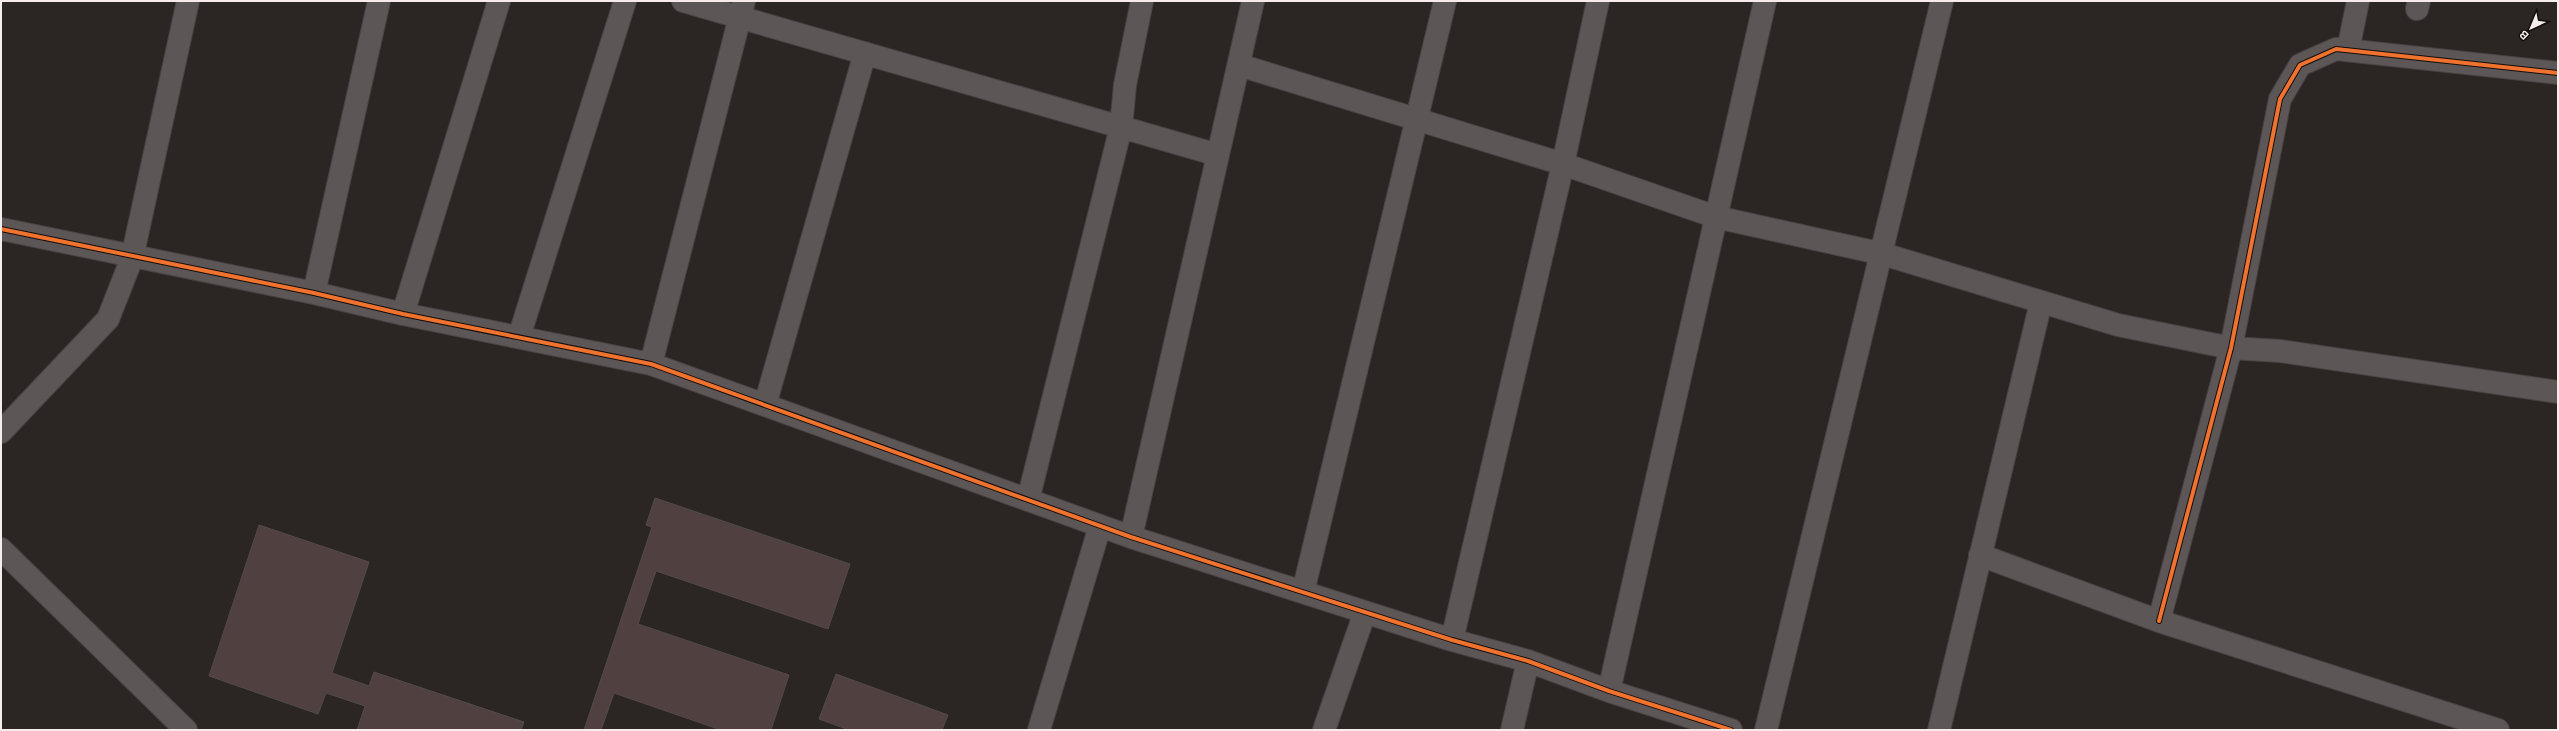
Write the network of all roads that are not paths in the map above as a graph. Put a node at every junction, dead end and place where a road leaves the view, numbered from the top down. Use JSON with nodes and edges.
{"nodes":[{"id":1,"x":188,"y":1,"type":"edge"},
{"id":2,"x":379,"y":1,"type":"edge"},
{"id":3,"x":499,"y":1,"type":"edge"},
{"id":4,"x":625,"y":1,"type":"edge"},
{"id":5,"x":682,"y":1,"type":"edge"},
{"id":6,"x":1142,"y":1,"type":"edge"},
{"id":7,"x":1253,"y":1,"type":"edge"},
{"id":8,"x":1445,"y":1,"type":"edge"},
{"id":9,"x":1598,"y":1,"type":"edge"},
{"id":10,"x":1765,"y":1,"type":"edge"},
{"id":11,"x":1942,"y":1,"type":"edge"},
{"id":12,"x":2358,"y":1,"type":"edge"},
{"id":13,"x":741,"y":9,"type":"edge"},
{"id":14,"x":2348,"y":50,"type":"junction"},
{"id":15,"x":865,"y":53,"type":"junction"},
{"id":16,"x":1239,"y":65,"type":"junction"},
{"id":17,"x":2558,"y":73,"type":"edge"},
{"id":18,"x":1417,"y":120,"type":"junction"},
{"id":19,"x":1121,"y":127,"type":"junction"},
{"id":20,"x":1218,"y":155,"type":"junction"},
{"id":21,"x":1563,"y":164,"type":"junction"},
{"id":22,"x":1716,"y":217,"type":"junction"},
{"id":23,"x":1,"y":229,"type":"edge"},
{"id":24,"x":1883,"y":254,"type":"junction"},
{"id":25,"x":132,"y":258,"type":"junction"},
{"id":26,"x":314,"y":293,"type":"junction"},
{"id":27,"x":2040,"y":302,"type":"junction"},
{"id":28,"x":403,"y":314,"type":"junction"},
{"id":29,"x":519,"y":337,"type":"junction"},
{"id":30,"x":2231,"y":348,"type":"junction"},
{"id":31,"x":651,"y":364,"type":"junction"},
{"id":32,"x":2558,"y":392,"type":"edge"},
{"id":33,"x":765,"y":405,"type":"junction"},
{"id":34,"x":1,"y":432,"type":"edge"},
{"id":35,"x":1028,"y":500,"type":"junction"},
{"id":36,"x":1100,"y":526,"type":"junction"},
{"id":37,"x":1131,"y":538,"type":"junction"},
{"id":38,"x":1,"y":549,"type":"edge"},
{"id":39,"x":1980,"y":555,"type":"junction"},
{"id":40,"x":1303,"y":592,"type":"junction"},
{"id":41,"x":1365,"y":612,"type":"junction"},
{"id":42,"x":2159,"y":621,"type":"junction"},
{"id":43,"x":1452,"y":640,"type":"junction"},
{"id":44,"x":1528,"y":660,"type":"junction"},
{"id":45,"x":1609,"y":690,"type":"junction"},
{"id":46,"x":186,"y":730,"type":"edge"},
{"id":47,"x":1039,"y":730,"type":"edge"},
{"id":48,"x":1324,"y":730,"type":"edge"},
{"id":49,"x":1512,"y":730,"type":"edge"},
{"id":50,"x":1731,"y":730,"type":"edge"},
{"id":51,"x":1766,"y":730,"type":"edge"},
{"id":52,"x":1939,"y":730,"type":"edge"},
{"id":53,"x":2498,"y":730,"type":"edge"}],
"edges":[{"from":1,"to":25,"type":"street"},
{"from":2,"to":26,"type":"street"},
{"from":3,"to":28,"type":"street"},
{"from":4,"to":29,"type":"street"},
{"from":5,"to":13,"type":"street"},
{"from":6,"to":19,"type":"street"},
{"from":7,"to":16,"type":"street"},
{"from":8,"to":18,"type":"street"},
{"from":9,"to":21,"type":"street"},
{"from":10,"to":22,"type":"street"},
{"from":11,"to":24,"type":"street"},
{"from":12,"to":14,"type":"street"},
{"from":13,"to":15,"type":"street"},
{"from":13,"to":31,"type":"street"},
{"from":14,"to":17,"type":"street"},
{"from":14,"to":30,"type":"street"},
{"from":15,"to":19,"type":"street"},
{"from":15,"to":33,"type":"street"},
{"from":16,"to":18,"type":"street"},
{"from":16,"to":20,"type":"street"},
{"from":18,"to":21,"type":"street"},
{"from":18,"to":40,"type":"street"},
{"from":19,"to":20,"type":"street"},
{"from":19,"to":35,"type":"street"},
{"from":20,"to":37,"type":"street"},
{"from":21,"to":22,"type":"street"},
{"from":21,"to":43,"type":"street"},
{"from":22,"to":24,"type":"street"},
{"from":22,"to":45,"type":"street"},
{"from":23,"to":25,"type":"street"},
{"from":24,"to":27,"type":"street"},
{"from":24,"to":51,"type":"street"},
{"from":25,"to":26,"type":"street"},
{"from":25,"to":34,"type":"street"},
{"from":26,"to":28,"type":"street"},
{"from":27,"to":30,"type":"street"},
{"from":27,"to":39,"type":"street"},
{"from":28,"to":29,"type":"street"},
{"from":29,"to":31,"type":"street"},
{"from":30,"to":32,"type":"street"},
{"from":30,"to":42,"type":"street"},
{"from":31,"to":33,"type":"street"},
{"from":33,"to":35,"type":"street"},
{"from":35,"to":36,"type":"street"},
{"from":36,"to":37,"type":"street"},
{"from":36,"to":47,"type":"street"},
{"from":37,"to":40,"type":"street"},
{"from":38,"to":46,"type":"street"},
{"from":39,"to":42,"type":"street"},
{"from":39,"to":52,"type":"street"},
{"from":40,"to":41,"type":"street"},
{"from":41,"to":43,"type":"street"},
{"from":41,"to":48,"type":"street"},
{"from":42,"to":53,"type":"street"},
{"from":43,"to":44,"type":"street"},
{"from":44,"to":45,"type":"street"},
{"from":44,"to":49,"type":"street"},
{"from":45,"to":50,"type":"street"}]}
